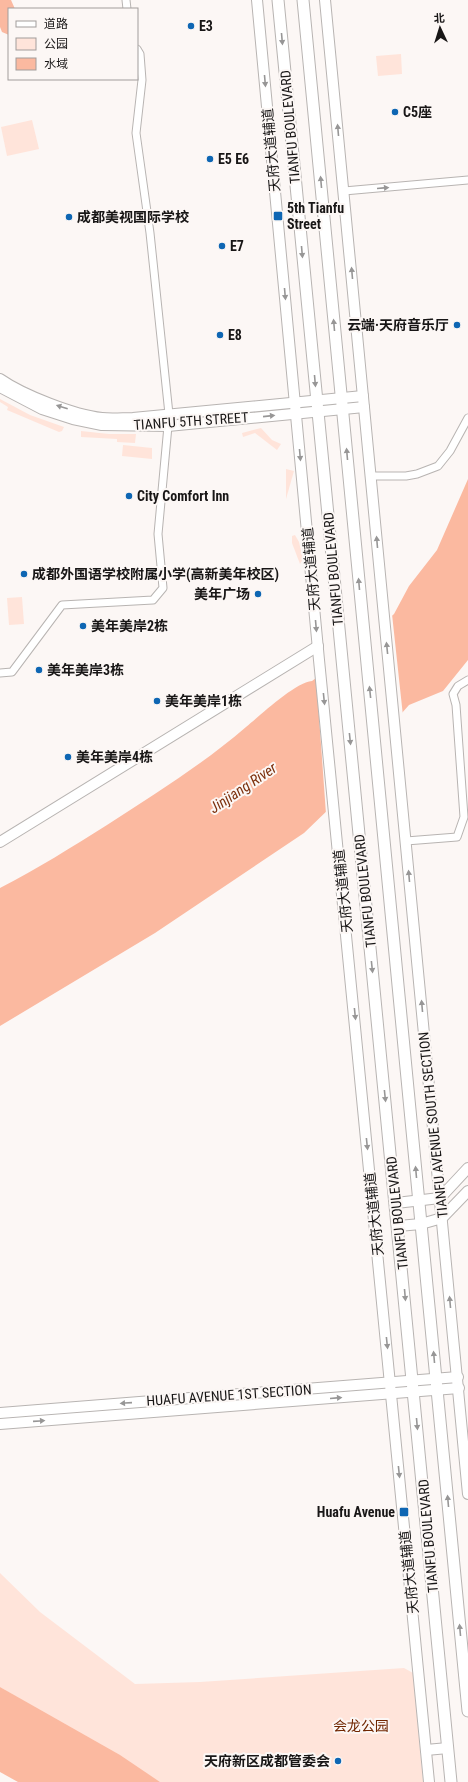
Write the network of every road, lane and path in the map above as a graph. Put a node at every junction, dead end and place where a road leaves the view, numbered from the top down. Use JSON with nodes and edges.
{"nodes":[{"id":1,"x":257,"y":0,"type":"edge"},
{"id":2,"x":278,"y":0,"type":"edge"},
{"id":3,"x":303,"y":0,"type":"edge"},
{"id":4,"x":325,"y":0,"type":"edge"},
{"id":5,"x":138,"y":51,"type":"edge"},
{"id":6,"x":468,"y":180,"type":"edge"},
{"id":7,"x":344,"y":191,"type":"junction"},
{"id":8,"x":0,"y":380,"type":"edge"},
{"id":9,"x":0,"y":387,"type":"edge"},
{"id":10,"x":363,"y":396,"type":"junction"},
{"id":11,"x":295,"y":402,"type":"junction"},
{"id":12,"x":342,"y":404,"type":"junction"},
{"id":13,"x":317,"y":406,"type":"junction"},
{"id":14,"x":364,"y":407,"type":"junction"},
{"id":15,"x":296,"y":413,"type":"junction"},
{"id":16,"x":169,"y":414,"type":"junction"},
{"id":17,"x":468,"y":418,"type":"edge"},
{"id":18,"x":168,"y":426,"type":"junction"},
{"id":19,"x":371,"y":476,"type":"junction"},
{"id":20,"x":318,"y":646,"type":"junction"},
{"id":21,"x":0,"y":673,"type":"edge"},
{"id":22,"x":468,"y":681,"type":"edge"},
{"id":23,"x":406,"y":841,"type":"junction"},
{"id":24,"x":0,"y":842,"type":"edge"},
{"id":25,"x":468,"y":1168,"type":"edge"},
{"id":26,"x":468,"y":1191,"type":"edge"},
{"id":27,"x":440,"y":1198,"type":"junction"},
{"id":28,"x":419,"y":1200,"type":"junction"},
{"id":29,"x":396,"y":1203,"type":"junction"},
{"id":30,"x":442,"y":1218,"type":"junction"},
{"id":31,"x":421,"y":1224,"type":"junction"},
{"id":32,"x":398,"y":1226,"type":"junction"},
{"id":33,"x":391,"y":1382,"type":"junction"},
{"id":34,"x":458,"y":1383,"type":"junction"},
{"id":35,"x":437,"y":1384,"type":"junction"},
{"id":36,"x":413,"y":1386,"type":"junction"},
{"id":37,"x":392,"y":1393,"type":"junction"},
{"id":38,"x":0,"y":1413,"type":"edge"},
{"id":39,"x":0,"y":1424,"type":"edge"},
{"id":40,"x":467,"y":1471,"type":"edge"},
{"id":41,"x":468,"y":1494,"type":"edge"},
{"id":42,"x":468,"y":1711,"type":"edge"},
{"id":43,"x":448,"y":1748,"type":"junction"},
{"id":44,"x":426,"y":1750,"type":"junction"},
{"id":45,"x":429,"y":1782,"type":"edge"},
{"id":46,"x":451,"y":1782,"type":"edge"}],
"edges":[{"from":1,"to":11,"type":"street","name":"天府大道辅道","one_way":true},
{"from":2,"to":13,"type":"main road","name":"TIANFU BOULEVARD","one_way":true},
{"from":12,"to":3,"type":"main road","name":"TIANFU BOULEVARD","one_way":true},
{"from":7,"to":4,"type":"street","one_way":true},
{"from":5,"to":16,"type":"street"},
{"from":7,"to":6,"type":"street","one_way":true},
{"from":10,"to":7,"type":"street","one_way":true},
{"from":16,"to":8,"type":"street","name":"TIANFU 5TH STREET","one_way":true},
{"from":9,"to":18,"type":"street","name":"TIANFU 5TH STREET"},
{"from":10,"to":12,"type":"street","name":"TIANFU 5TH STREET"},
{"from":10,"to":14,"type":"street"},
{"from":11,"to":13,"type":"street","name":"TIANFU 5TH STREET"},
{"from":11,"to":15,"type":"street","name":"天府大道辅道"},
{"from":11,"to":16,"type":"street","name":"TIANFU 5TH STREET"},
{"from":12,"to":13,"type":"street","name":"TIANFU 5TH STREET"},
{"from":12,"to":14,"type":"street","name":"TIANFU 5TH STREET"},
{"from":28,"to":12,"type":"main road","name":"TIANFU BOULEVARD","one_way":true},
{"from":13,"to":15,"type":"street","name":"TIANFU 5TH STREET"},
{"from":13,"to":29,"type":"main road","name":"TIANFU BOULEVARD","one_way":true},
{"from":14,"to":19,"type":"street"},
{"from":18,"to":15,"type":"street","name":"TIANFU 5TH STREET","one_way":true},
{"from":15,"to":20,"type":"street","name":"天府大道辅道","one_way":true},
{"from":17,"to":19,"type":"street"},
{"from":18,"to":21,"type":"street"},
{"from":23,"to":19,"type":"street","name":"TIANFU AVENUE SOUTH SECTION","one_way":true},
{"from":20,"to":24,"type":"street"},
{"from":20,"to":33,"type":"street","name":"天府大道辅道","one_way":true},
{"from":22,"to":23,"type":"street"},
{"from":27,"to":23,"type":"street","name":"TIANFU AVENUE SOUTH SECTION","one_way":true},
{"from":25,"to":27,"type":"street"},
{"from":26,"to":30,"type":"street"},
{"from":27,"to":28,"type":"street"},
{"from":27,"to":30,"type":"street","name":"TIANFU AVENUE SOUTH SECTION"},
{"from":28,"to":29,"type":"street"},
{"from":28,"to":31,"type":"main road","name":"TIANFU BOULEVARD"},
{"from":29,"to":32,"type":"main road","name":"TIANFU BOULEVARD"},
{"from":30,"to":31,"type":"street"},
{"from":34,"to":30,"type":"street","name":"TIANFU AVENUE SOUTH SECTION","one_way":true},
{"from":31,"to":32,"type":"street"},
{"from":35,"to":31,"type":"main road","name":"TIANFU BOULEVARD","one_way":true},
{"from":32,"to":36,"type":"main road","name":"TIANFU BOULEVARD","one_way":true},
{"from":33,"to":36,"type":"street","name":"HUAFU AVENUE 1ST SECTION"},
{"from":33,"to":37,"type":"street","name":"天府大道辅道"},
{"from":33,"to":38,"type":"street","name":"HUAFU AVENUE 1ST SECTION","one_way":true},
{"from":34,"to":35,"type":"street"},
{"from":34,"to":40,"type":"street","name":"TIANFU AVENUE SOUTH SECTION"},
{"from":35,"to":36,"type":"street"},
{"from":42,"to":35,"type":"main road","name":"TIANFU BOULEVARD","one_way":true},
{"from":36,"to":37,"type":"street"},
{"from":36,"to":43,"type":"main road","name":"TIANFU BOULEVARD","one_way":true},
{"from":39,"to":37,"type":"street","one_way":true},
{"from":37,"to":44,"type":"street","name":"天府大道辅道","one_way":true},
{"from":40,"to":41,"type":"street","name":"TIANFU AVENUE SOUTH SECTION"},
{"from":43,"to":44,"type":"street"},
{"from":43,"to":46,"type":"main road","name":"TIANFU BOULEVARD"},
{"from":44,"to":45,"type":"street","name":"天府大道辅道"}]}
